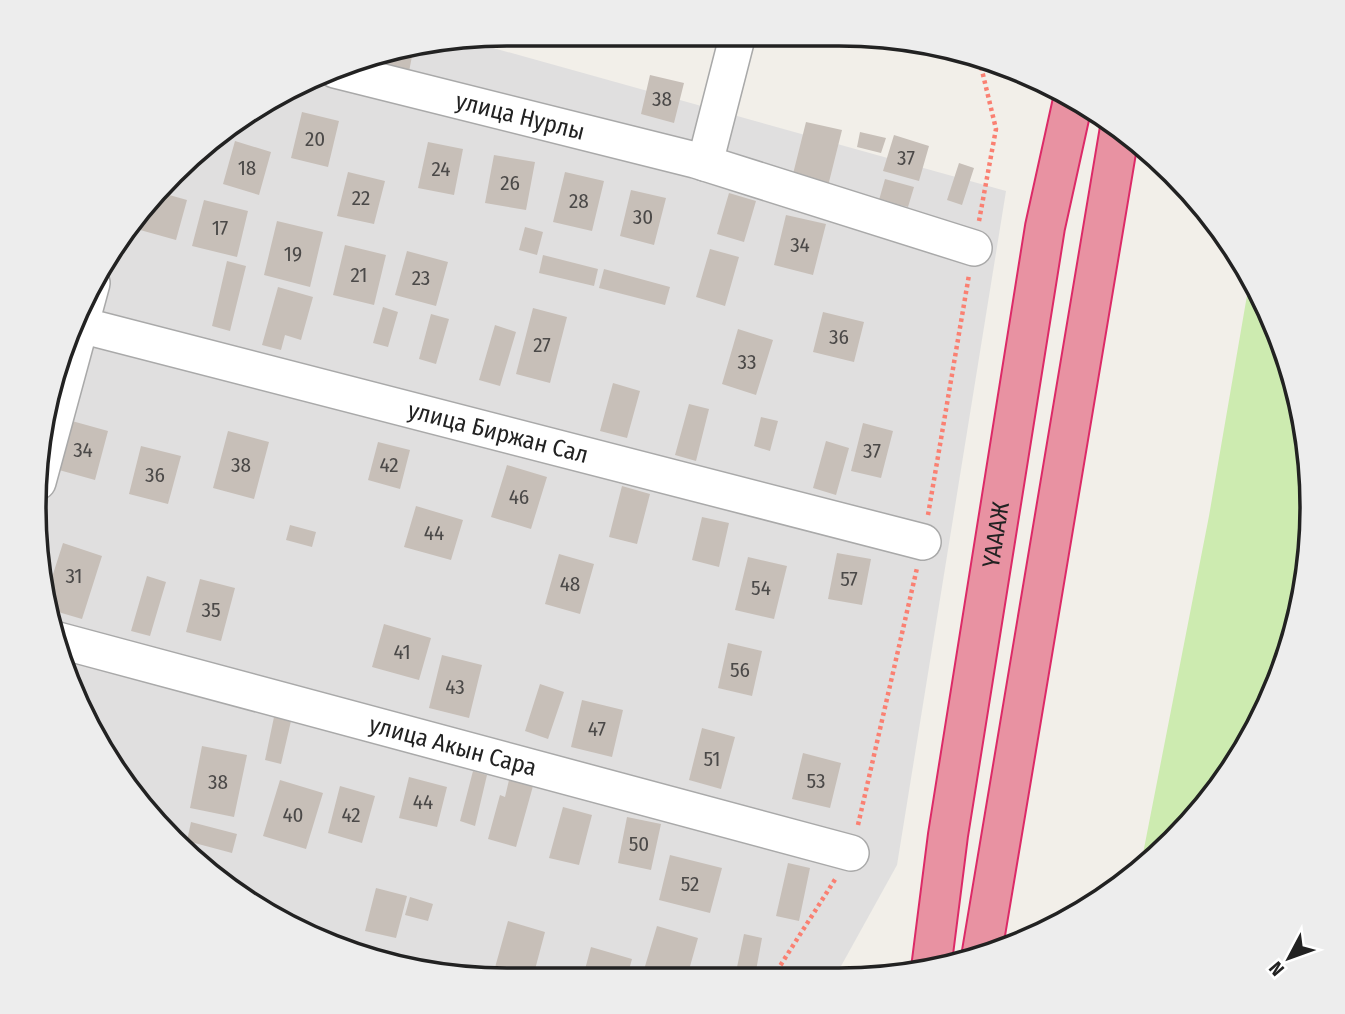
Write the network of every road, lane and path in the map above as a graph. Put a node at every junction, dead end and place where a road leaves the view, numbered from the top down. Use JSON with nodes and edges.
{"nodes":[{"id":1,"x":735,"y":46,"type":"edge"},
{"id":2,"x":349,"y":74,"type":"edge"},
{"id":3,"x":1071,"y":108,"type":"edge"},
{"id":4,"x":1118,"y":140,"type":"edge"},
{"id":5,"x":705,"y":163,"type":"junction"},
{"id":6,"x":974,"y":248,"type":"dead end"},
{"id":7,"x":83,"y":326,"type":"edge"},
{"id":8,"x":62,"y":385,"type":"edge"},
{"id":9,"x":54,"y":418,"type":"edge"},
{"id":10,"x":923,"y":542,"type":"dead end"},
{"id":11,"x":66,"y":642,"type":"edge"},
{"id":12,"x":851,"y":853,"type":"dead end"},
{"id":13,"x":983,"y":945,"type":"edge"},
{"id":14,"x":932,"y":959,"type":"edge"}],
"edges":[{"from":1,"to":5,"type":"street"},
{"from":2,"to":5,"type":"street","name":"улица Нурлы"},
{"from":3,"to":14,"type":"highway","name":"ҮАААЖ"},
{"from":4,"to":13,"type":"highway"},
{"from":5,"to":6,"type":"street","name":"улица Нурлы"},
{"from":7,"to":10,"type":"street","name":"улица Биржан Сал"},
{"from":8,"to":9,"type":"street"},
{"from":11,"to":12,"type":"street","name":"улица Акын Сара"}]}
